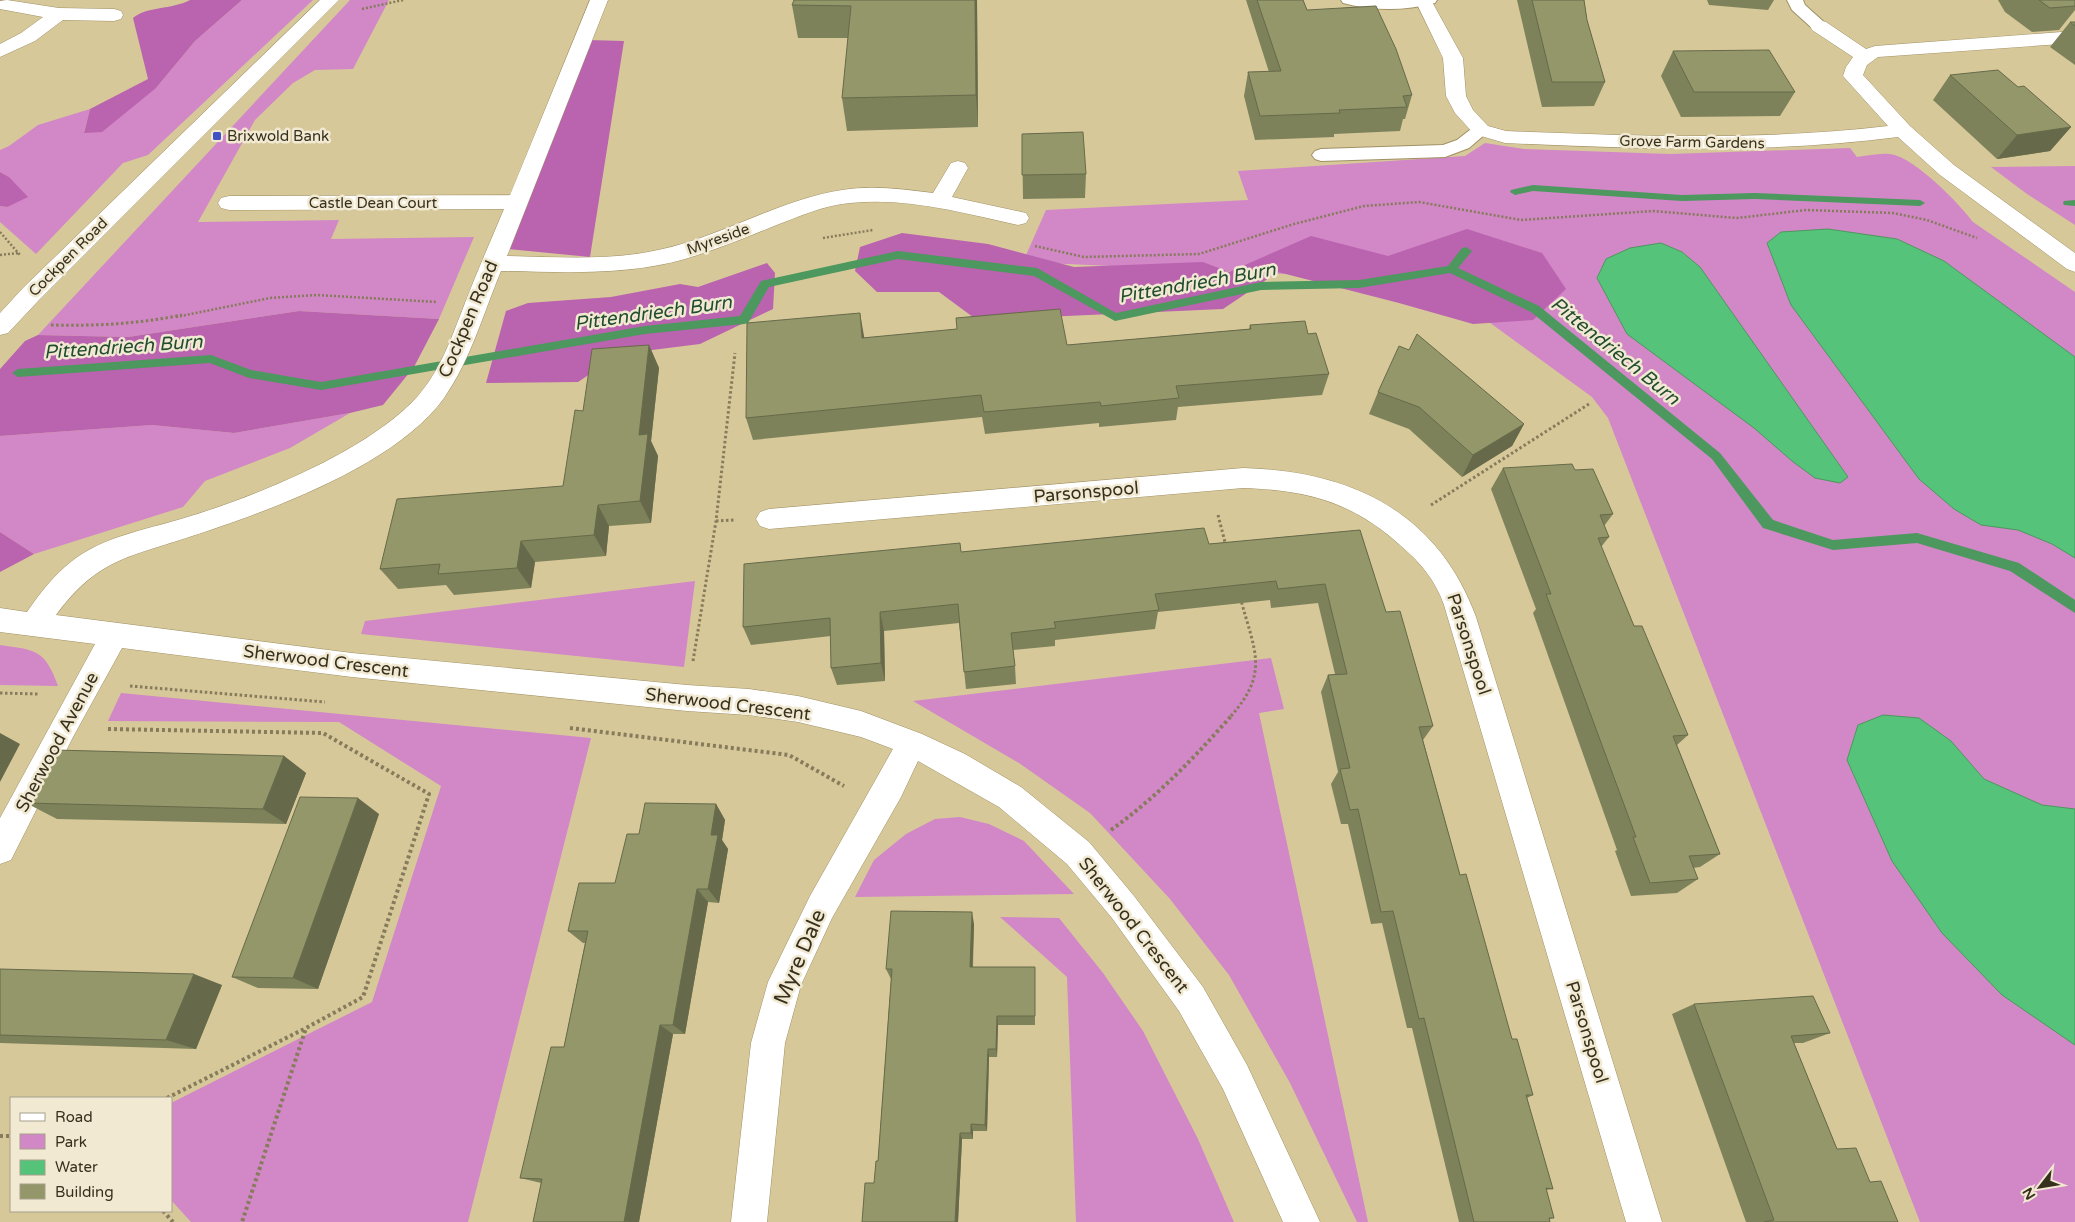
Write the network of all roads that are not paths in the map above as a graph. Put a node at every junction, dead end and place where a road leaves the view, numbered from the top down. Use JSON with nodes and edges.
{"nodes":[{"id":1,"x":330,"y":0,"type":"edge"},
{"id":2,"x":600,"y":0,"type":"edge"},
{"id":3,"x":1349,"y":0,"type":"edge"},
{"id":4,"x":1795,"y":0,"type":"edge"},
{"id":5,"x":1426,"y":1,"type":"edge"},
{"id":6,"x":4,"y":5,"type":"dead end"},
{"id":7,"x":59,"y":14,"type":"junction"},
{"id":8,"x":114,"y":15,"type":"dead end"},
{"id":9,"x":1819,"y":26,"type":"joint"},
{"id":10,"x":2075,"y":37,"type":"edge"},
{"id":11,"x":0,"y":51,"type":"edge"},
{"id":12,"x":1864,"y":56,"type":"junction"},
{"id":13,"x":1481,"y":130,"type":"junction"},
{"id":14,"x":1903,"y":130,"type":"junction"},
{"id":15,"x":1321,"y":155,"type":"dead end"},
{"id":16,"x":958,"y":168,"type":"dead end"},
{"id":17,"x":939,"y":201,"type":"junction"},
{"id":18,"x":517,"y":202,"type":"junction"},
{"id":19,"x":229,"y":203,"type":"dead end"},
{"id":20,"x":1018,"y":218,"type":"dead end"},
{"id":21,"x":493,"y":263,"type":"junction"},
{"id":22,"x":2075,"y":264,"type":"edge"},
{"id":23,"x":0,"y":327,"type":"edge"},
{"id":24,"x":769,"y":519,"type":"dead end"},
{"id":25,"x":0,"y":620,"type":"edge"},
{"id":26,"x":33,"y":626,"type":"junction"},
{"id":27,"x":114,"y":636,"type":"junction"},
{"id":28,"x":912,"y":743,"type":"junction"},
{"id":29,"x":0,"y":850,"type":"edge"},
{"id":30,"x":749,"y":1222,"type":"edge"},
{"id":31,"x":1302,"y":1222,"type":"edge"},
{"id":32,"x":1644,"y":1222,"type":"edge"}],
"edges":[{"from":1,"to":23,"type":"street","name":"Cockpen Road"},
{"from":2,"to":18,"type":"street","name":"Cockpen Road"},
{"from":3,"to":5,"type":"lane"},
{"from":4,"to":9,"type":"lane"},
{"from":5,"to":13,"type":"street"},
{"from":6,"to":7,"type":"street"},
{"from":7,"to":8,"type":"street"},
{"from":7,"to":11,"type":"street"},
{"from":9,"to":12,"type":"street"},
{"from":10,"to":12,"type":"street"},
{"from":12,"to":14,"type":"street"},
{"from":13,"to":14,"type":"street","name":"Grove Farm Gardens"},
{"from":13,"to":15,"type":"lane"},
{"from":14,"to":22,"type":"street"},
{"from":16,"to":17,"type":"street"},
{"from":17,"to":20,"type":"street","name":"Myreside"},
{"from":17,"to":21,"type":"street","name":"Myreside"},
{"from":18,"to":19,"type":"street","name":"Castle Dean Court"},
{"from":18,"to":21,"type":"street","name":"Cockpen Road"},
{"from":21,"to":26,"type":"street","name":"Cockpen Road"},
{"from":24,"to":32,"type":"street","name":"Parsonspool"},
{"from":25,"to":26,"type":"street","name":"Sherwood Crescent"},
{"from":26,"to":27,"type":"street","name":"Sherwood Crescent"},
{"from":27,"to":28,"type":"street","name":"Sherwood Crescent"},
{"from":27,"to":29,"type":"street","name":"Sherwood Avenue"},
{"from":28,"to":30,"type":"street","name":"Myre Dale"},
{"from":28,"to":31,"type":"street","name":"Sherwood Crescent"}]}
